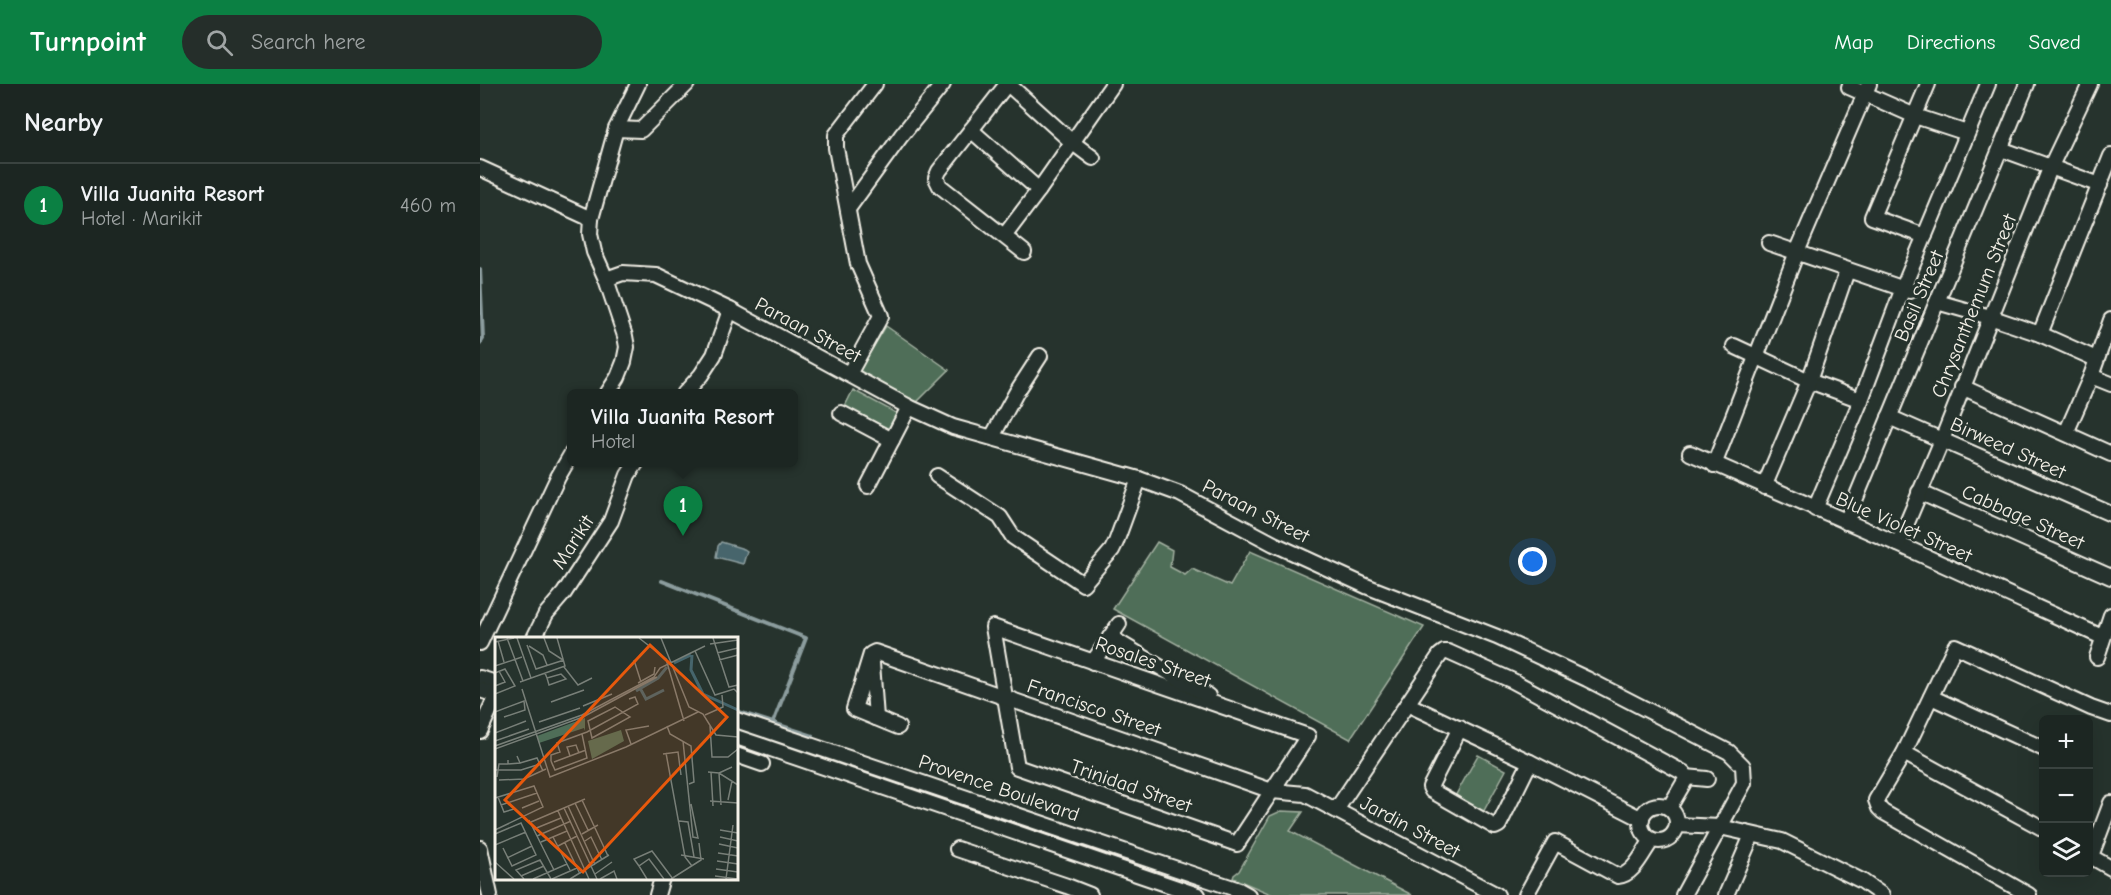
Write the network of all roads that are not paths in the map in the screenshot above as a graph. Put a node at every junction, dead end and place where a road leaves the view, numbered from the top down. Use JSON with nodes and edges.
{"nodes":[{"id":1,"x":638,"y":84,"type":"edge"},
{"id":2,"x":687,"y":84,"type":"edge"},
{"id":3,"x":875,"y":84,"type":"edge"},
{"id":4,"x":943,"y":84,"type":"edge"},
{"id":5,"x":1008,"y":84,"type":"edge"},
{"id":6,"x":1928,"y":84,"type":"edge"},
{"id":7,"x":1988,"y":84,"type":"edge"},
{"id":8,"x":2027,"y":84,"type":"edge"},
{"id":9,"x":2090,"y":84,"type":"edge"},
{"id":10,"x":1110,"y":85,"type":"edge"},
{"id":11,"x":1849,"y":87,"type":"dead end"},
{"id":12,"x":1867,"y":89,"type":"edge"},
{"id":13,"x":1915,"y":116,"type":"junction"},
{"id":14,"x":616,"y":129,"type":"junction"},
{"id":15,"x":971,"y":130,"type":"junction"},
{"id":16,"x":1967,"y":133,"type":"junction"},
{"id":17,"x":1073,"y":143,"type":"junction"},
{"id":18,"x":2001,"y":149,"type":"junction"},
{"id":19,"x":2111,"y":156,"type":"edge"},
{"id":20,"x":1093,"y":158,"type":"dead end"},
{"id":21,"x":2051,"y":166,"type":"junction"},
{"id":22,"x":480,"y":168,"type":"edge"},
{"id":23,"x":2100,"y":185,"type":"junction"},
{"id":24,"x":1039,"y":190,"type":"junction"},
{"id":25,"x":848,"y":209,"type":"junction"},
{"id":26,"x":591,"y":219,"type":"junction"},
{"id":27,"x":1005,"y":235,"type":"junction"},
{"id":28,"x":1925,"y":236,"type":"junction"},
{"id":29,"x":1769,"y":243,"type":"dead end"},
{"id":30,"x":1024,"y":252,"type":"dead end"},
{"id":31,"x":1797,"y":252,"type":"junction"},
{"id":32,"x":1847,"y":271,"type":"junction"},
{"id":33,"x":606,"y":279,"type":"junction"},
{"id":34,"x":1906,"y":290,"type":"junction"},
{"id":35,"x":1937,"y":302,"type":"junction"},
{"id":36,"x":730,"y":310,"type":"junction"},
{"id":37,"x":1990,"y":317,"type":"junction"},
{"id":38,"x":2110,"y":324,"type":"edge"},
{"id":39,"x":2040,"y":334,"type":"junction"},
{"id":40,"x":1734,"y":346,"type":"dead end"},
{"id":41,"x":1040,"y":356,"type":"dead end"},
{"id":42,"x":1755,"y":357,"type":"junction"},
{"id":43,"x":2096,"y":359,"type":"junction"},
{"id":44,"x":849,"y":374,"type":"junction"},
{"id":45,"x":2091,"y":376,"type":"junction"},
{"id":46,"x":1809,"y":381,"type":"junction"},
{"id":47,"x":2111,"y":384,"type":"edge"},
{"id":48,"x":1962,"y":387,"type":"junction"},
{"id":49,"x":610,"y":389,"type":"edge"},
{"id":50,"x":688,"y":389,"type":"edge"},
{"id":51,"x":1861,"y":400,"type":"junction"},
{"id":52,"x":909,"y":407,"type":"junction"},
{"id":53,"x":841,"y":413,"type":"dead end"},
{"id":54,"x":1890,"y":417,"type":"junction"},
{"id":55,"x":2066,"y":433,"type":"junction"},
{"id":56,"x":992,"y":437,"type":"junction"},
{"id":57,"x":892,"y":440,"type":"junction"},
{"id":58,"x":1942,"y":440,"type":"junction"},
{"id":59,"x":1690,"y":453,"type":"dead end"},
{"id":60,"x":2111,"y":454,"type":"edge"},
{"id":61,"x":567,"y":462,"type":"edge"},
{"id":62,"x":1714,"y":465,"type":"junction"},
{"id":63,"x":634,"y":467,"type":"edge"},
{"id":64,"x":938,"y":476,"type":"dead end"},
{"id":65,"x":1139,"y":479,"type":"junction"},
{"id":66,"x":868,"y":486,"type":"dead end"},
{"id":67,"x":1764,"y":487,"type":"junction"},
{"id":68,"x":1919,"y":492,"type":"junction"},
{"id":69,"x":1815,"y":509,"type":"junction"},
{"id":70,"x":2111,"y":514,"type":"edge"},
{"id":71,"x":1846,"y":522,"type":"junction"},
{"id":72,"x":1898,"y":544,"type":"junction"},
{"id":73,"x":2111,"y":577,"type":"edge"},
{"id":74,"x":2111,"y":615,"type":"edge"},
{"id":75,"x":1119,"y":624,"type":"dead end"},
{"id":76,"x":535,"y":637,"type":"edge"},
{"id":77,"x":1110,"y":637,"type":"junction"},
{"id":78,"x":2102,"y":637,"type":"junction"},
{"id":79,"x":480,"y":643,"type":"edge"},
{"id":80,"x":871,"y":654,"type":"junction"},
{"id":81,"x":2097,"y":657,"type":"dead end"},
{"id":82,"x":1093,"y":662,"type":"junction"},
{"id":83,"x":480,"y":678,"type":"edge"},
{"id":84,"x":495,"y":682,"type":"edge"},
{"id":85,"x":480,"y":690,"type":"edge"},
{"id":86,"x":495,"y":696,"type":"edge"},
{"id":87,"x":1931,"y":697,"type":"junction"},
{"id":88,"x":495,"y":698,"type":"edge"},
{"id":89,"x":1006,"y":698,"type":"junction"},
{"id":90,"x":1407,"y":704,"type":"junction"},
{"id":91,"x":1233,"y":711,"type":"junction"},
{"id":92,"x":2089,"y":714,"type":"edge"},
{"id":93,"x":2111,"y":715,"type":"edge"},
{"id":94,"x":876,"y":718,"type":"junction"},
{"id":95,"x":738,"y":721,"type":"edge"},
{"id":96,"x":898,"y":727,"type":"dead end"},
{"id":97,"x":1460,"y":728,"type":"junction"},
{"id":98,"x":480,"y":731,"type":"edge"},
{"id":99,"x":738,"y":738,"type":"edge"},
{"id":100,"x":2039,"y":746,"type":"edge"},
{"id":101,"x":1904,"y":753,"type":"junction"},
{"id":102,"x":738,"y":756,"type":"edge"},
{"id":103,"x":1530,"y":762,"type":"junction"},
{"id":104,"x":762,"y":764,"type":"dead end"},
{"id":105,"x":1686,"y":777,"type":"junction"},
{"id":106,"x":1707,"y":779,"type":"dead end"},
{"id":107,"x":1272,"y":791,"type":"junction"},
{"id":108,"x":1305,"y":794,"type":"joint"},
{"id":109,"x":2111,"y":803,"type":"edge"},
{"id":110,"x":1669,"y":808,"type":"junction"},
{"id":111,"x":1336,"y":810,"type":"junction"},
{"id":112,"x":1642,"y":819,"type":"junction"},
{"id":113,"x":1677,"y":825,"type":"junction"},
{"id":114,"x":1720,"y":827,"type":"junction"},
{"id":115,"x":2039,"y":827,"type":"edge"},
{"id":116,"x":1542,"y":835,"type":"dead end"},
{"id":117,"x":1752,"y":835,"type":"junction"},
{"id":118,"x":1652,"y":840,"type":"junction"},
{"id":119,"x":1555,"y":842,"type":"junction"},
{"id":120,"x":480,"y":848,"type":"edge"},
{"id":121,"x":2093,"y":848,"type":"edge"},
{"id":122,"x":957,"y":849,"type":"dead end"},
{"id":123,"x":2093,"y":858,"type":"edge"},
{"id":124,"x":2111,"y":868,"type":"edge"},
{"id":125,"x":1241,"y":893,"type":"edge"},
{"id":126,"x":1727,"y":894,"type":"edge"},
{"id":127,"x":490,"y":895,"type":"edge"},
{"id":128,"x":1090,"y":895,"type":"edge"},
{"id":129,"x":1198,"y":895,"type":"edge"},
{"id":130,"x":1497,"y":895,"type":"edge"},
{"id":131,"x":1526,"y":895,"type":"edge"},
{"id":132,"x":1683,"y":895,"type":"edge"},
{"id":133,"x":1882,"y":895,"type":"edge"},
{"id":134,"x":2029,"y":895,"type":"edge"}],
"edges":[{"from":1,"to":14,"type":"street"},
{"from":2,"to":14,"type":"street"},
{"from":3,"to":25,"type":"street"},
{"from":4,"to":25,"type":"street"},
{"from":5,"to":15,"type":"street"},
{"from":5,"to":17,"type":"street"},
{"from":6,"to":13,"type":"street"},
{"from":7,"to":16,"type":"street"},
{"from":8,"to":18,"type":"street","name":"Basil Street"},
{"from":9,"to":21,"type":"street","name":"Chrysanthemum Street"},
{"from":10,"to":17,"type":"street"},
{"from":11,"to":12,"type":"street"},
{"from":12,"to":13,"type":"street"},
{"from":12,"to":31,"type":"street"},
{"from":13,"to":16,"type":"street"},
{"from":13,"to":28,"type":"street"},
{"from":14,"to":26,"type":"street"},
{"from":15,"to":24,"type":"street"},
{"from":15,"to":27,"type":"street"},
{"from":16,"to":28,"type":"street"},
{"from":17,"to":20,"type":"street"},
{"from":17,"to":24,"type":"street"},
{"from":18,"to":21,"type":"street"},
{"from":18,"to":35,"type":"street","name":"Basil Street"},
{"from":19,"to":23,"type":"street"},
{"from":21,"to":23,"type":"street"},
{"from":21,"to":37,"type":"street","name":"Chrysanthemum Street"},
{"from":22,"to":26,"type":"street"},
{"from":23,"to":39,"type":"street"},
{"from":24,"to":27,"type":"street"},
{"from":25,"to":44,"type":"street"},
{"from":26,"to":33,"type":"street"},
{"from":27,"to":30,"type":"street"},
{"from":28,"to":34,"type":"street"},
{"from":29,"to":31,"type":"street"},
{"from":31,"to":32,"type":"street"},
{"from":31,"to":42,"type":"street"},
{"from":32,"to":34,"type":"street"},
{"from":32,"to":46,"type":"street"},
{"from":33,"to":36,"type":"street","name":"Paraan Street"},
{"from":33,"to":49,"type":"street"},
{"from":34,"to":51,"type":"street"},
{"from":35,"to":37,"type":"street"},
{"from":35,"to":54,"type":"street","name":"Basil Street"},
{"from":36,"to":44,"type":"street","name":"Paraan Street"},
{"from":36,"to":50,"type":"street"},
{"from":37,"to":39,"type":"street"},
{"from":37,"to":48,"type":"street","name":"Chrysanthemum Street"},
{"from":38,"to":43,"type":"street"},
{"from":39,"to":43,"type":"street"},
{"from":40,"to":42,"type":"street"},
{"from":41,"to":56,"type":"street"},
{"from":42,"to":46,"type":"street"},
{"from":42,"to":62,"type":"street"},
{"from":43,"to":45,"type":"street"},
{"from":44,"to":52,"type":"street","name":"Paraan Street"},
{"from":45,"to":47,"type":"street"},
{"from":45,"to":55,"type":"street"},
{"from":46,"to":51,"type":"street"},
{"from":46,"to":67,"type":"street"},
{"from":48,"to":55,"type":"street"},
{"from":48,"to":58,"type":"street","name":"Chrysanthemum Street"},
{"from":51,"to":69,"type":"street"},
{"from":52,"to":56,"type":"street","name":"Paraan Street"},
{"from":52,"to":57,"type":"street"},
{"from":53,"to":57,"type":"street"},
{"from":54,"to":58,"type":"street","name":"Birweed Street"},
{"from":54,"to":71,"type":"street","name":"Basil Street"},
{"from":55,"to":60,"type":"street"},
{"from":56,"to":65,"type":"street","name":"Paraan Street"},
{"from":57,"to":66,"type":"street"},
{"from":58,"to":68,"type":"street","name":"Chrysanthemum Street"},
{"from":58,"to":70,"type":"street","name":"Birweed Street"},
{"from":59,"to":62,"type":"street","name":"Blue Violet Street"},
{"from":61,"to":79,"type":"street"},
{"from":62,"to":67,"type":"street","name":"Blue Violet Street"},
{"from":63,"to":76,"type":"street","name":"Marikit"},
{"from":64,"to":65,"type":"street"},
{"from":65,"to":114,"type":"street","name":"Paraan Street"},
{"from":67,"to":69,"type":"street","name":"Blue Violet Street"},
{"from":68,"to":72,"type":"street","name":"Chrysanthemum Street"},
{"from":68,"to":73,"type":"street","name":"Cabbage Street"},
{"from":69,"to":71,"type":"street","name":"Blue Violet Street"},
{"from":71,"to":72,"type":"street","name":"Blue Violet Street"},
{"from":72,"to":78,"type":"street","name":"Blue Violet Street"},
{"from":74,"to":78,"type":"street"},
{"from":75,"to":77,"type":"street"},
{"from":77,"to":82,"type":"street"},
{"from":77,"to":91,"type":"street"},
{"from":78,"to":81,"type":"street"},
{"from":80,"to":89,"type":"street","name":"Francisco Street"},
{"from":80,"to":94,"type":"street"},
{"from":80,"to":94,"type":"street"},
{"from":82,"to":89,"type":"street","name":"Rosales Street"},
{"from":82,"to":91,"type":"street","name":"Rosales Street"},
{"from":83,"to":84,"type":"street"},
{"from":85,"to":86,"type":"street"},
{"from":87,"to":92,"type":"street"},
{"from":87,"to":100,"type":"street"},
{"from":87,"to":101,"type":"street"},
{"from":88,"to":98,"type":"street"},
{"from":89,"to":107,"type":"street","name":"Francisco Street"},
{"from":89,"to":107,"type":"street","name":"Trinidad Street"},
{"from":90,"to":97,"type":"street"},
{"from":90,"to":105,"type":"street"},
{"from":90,"to":111,"type":"street"},
{"from":91,"to":107,"type":"street","name":"Rosales Street"},
{"from":92,"to":93,"type":"street"},
{"from":94,"to":96,"type":"street"},
{"from":95,"to":125,"type":"street","name":"Provence Boulevard"},
{"from":97,"to":103,"type":"street"},
{"from":97,"to":103,"type":"street"},
{"from":99,"to":129,"type":"street","name":"Provence Boulevard"},
{"from":101,"to":115,"type":"street"},
{"from":101,"to":134,"type":"street"},
{"from":102,"to":104,"type":"street"},
{"from":103,"to":112,"type":"street"},
{"from":105,"to":106,"type":"street"},
{"from":105,"to":110,"type":"street"},
{"from":107,"to":108,"type":"street","name":"Francisco Street"},
{"from":108,"to":111,"type":"street","name":"Jardin Street"},
{"from":109,"to":121,"type":"street"},
{"from":110,"to":112,"type":"street"},
{"from":110,"to":113,"type":"street"},
{"from":111,"to":130,"type":"street","name":"Jardin Street"},
{"from":112,"to":118,"type":"street"},
{"from":113,"to":114,"type":"street"},
{"from":113,"to":118,"type":"street"},
{"from":114,"to":117,"type":"street"},
{"from":114,"to":132,"type":"street","name":"Paraan Street"},
{"from":116,"to":119,"type":"street"},
{"from":117,"to":126,"type":"street"},
{"from":117,"to":133,"type":"street"},
{"from":118,"to":119,"type":"street"},
{"from":119,"to":131,"type":"street"},
{"from":120,"to":127,"type":"street"},
{"from":122,"to":128,"type":"street"},
{"from":123,"to":124,"type":"street"}]}
